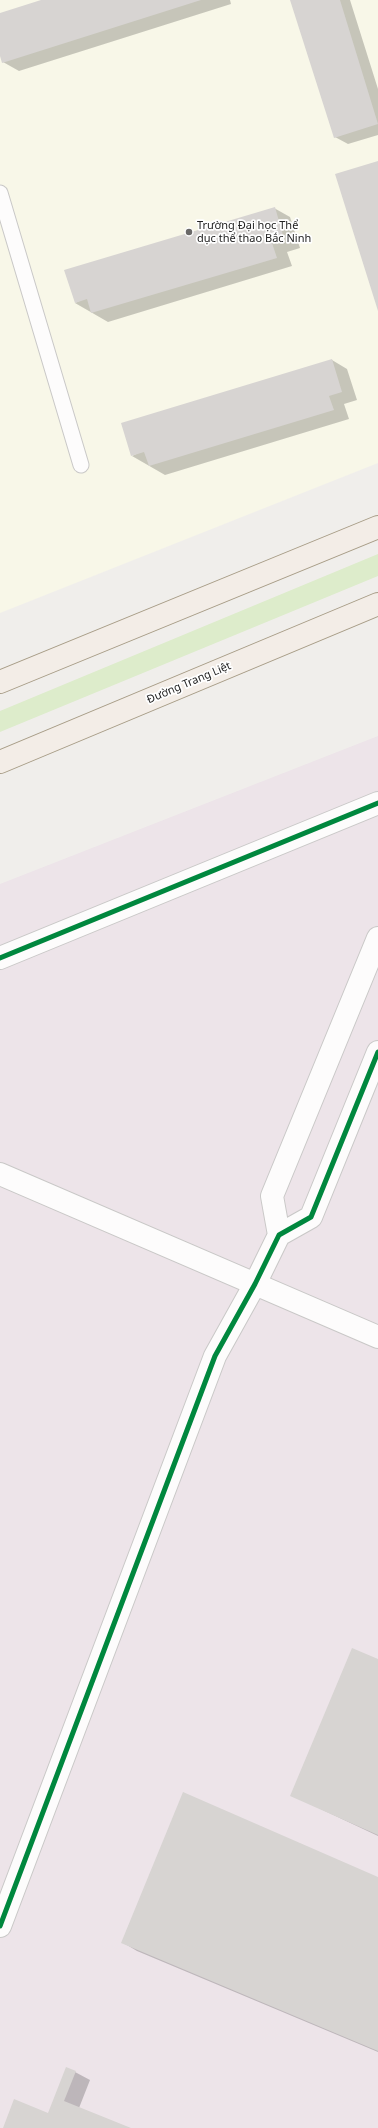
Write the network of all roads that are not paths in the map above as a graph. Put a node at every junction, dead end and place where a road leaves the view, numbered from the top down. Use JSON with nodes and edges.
{"nodes":[{"id":1,"x":0,"y":194,"type":"edge"},
{"id":2,"x":81,"y":465,"type":"dead end"},
{"id":3,"x":378,"y":527,"type":"edge"},
{"id":4,"x":378,"y":604,"type":"edge"},
{"id":5,"x":0,"y":682,"type":"edge"},
{"id":6,"x":0,"y":762,"type":"edge"},
{"id":7,"x":378,"y":803,"type":"edge"},
{"id":8,"x":378,"y":938,"type":"edge"},
{"id":9,"x":0,"y":958,"type":"edge"},
{"id":10,"x":378,"y":1052,"type":"edge"},
{"id":11,"x":0,"y":1174,"type":"edge"},
{"id":12,"x":279,"y":1235,"type":"junction"},
{"id":13,"x":255,"y":1284,"type":"junction"},
{"id":14,"x":378,"y":1337,"type":"edge"},
{"id":15,"x":0,"y":1926,"type":"edge"}],
"edges":[{"from":1,"to":2,"type":"lane"},
{"from":3,"to":5,"type":"main road"},
{"from":4,"to":6,"type":"main road","name":"Đường Trang Liệt"},
{"from":7,"to":9,"type":"street"},
{"from":8,"to":12,"type":"street"},
{"from":10,"to":12,"type":"street"},
{"from":11,"to":13,"type":"street"},
{"from":12,"to":13,"type":"street"},
{"from":13,"to":14,"type":"street"},
{"from":13,"to":15,"type":"street"}]}
